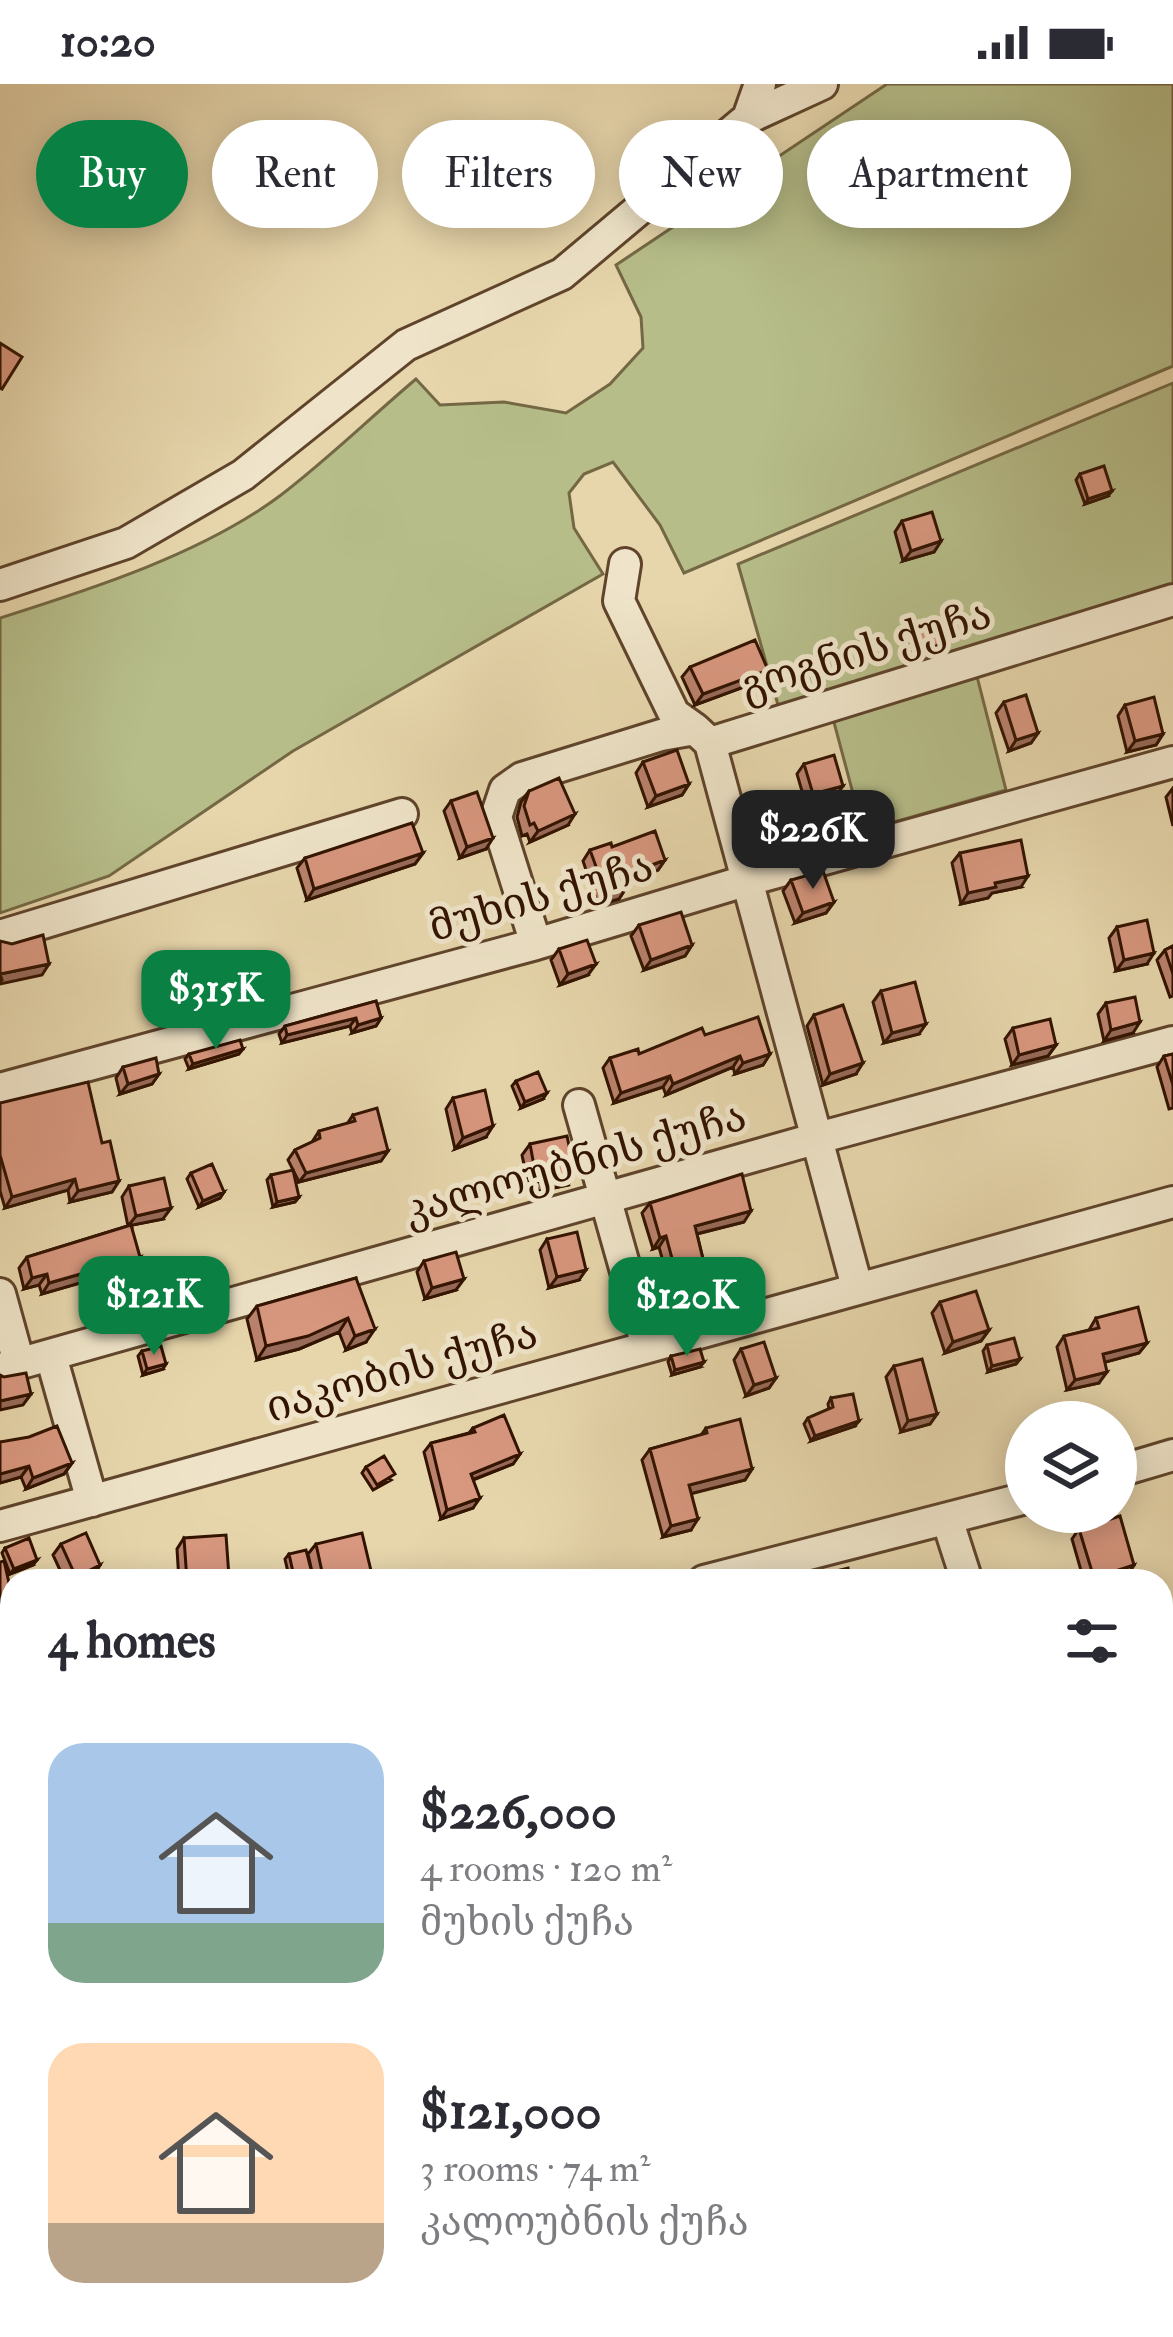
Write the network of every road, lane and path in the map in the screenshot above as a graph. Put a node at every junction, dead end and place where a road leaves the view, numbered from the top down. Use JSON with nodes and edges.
{"nodes":[{"id":1,"x":760,"y":84,"type":"edge"},
{"id":2,"x":822,"y":84,"type":"edge"},
{"id":3,"x":748,"y":118,"type":"junction"},
{"id":4,"x":625,"y":564,"type":"dead end"},
{"id":5,"x":0,"y":585,"type":"edge"},
{"id":6,"x":1173,"y":600,"type":"edge"},
{"id":7,"x":703,"y":735,"type":"junction"},
{"id":8,"x":1173,"y":761,"type":"edge"},
{"id":9,"x":402,"y":814,"type":"dead end"},
{"id":10,"x":745,"y":881,"type":"junction"},
{"id":11,"x":0,"y":936,"type":"edge"},
{"id":12,"x":536,"y":944,"type":"junction"},
{"id":13,"x":1173,"y":1042,"type":"edge"},
{"id":14,"x":0,"y":1089,"type":"edge"},
{"id":15,"x":579,"y":1105,"type":"dead end"},
{"id":16,"x":818,"y":1138,"type":"junction"},
{"id":17,"x":606,"y":1198,"type":"junction"},
{"id":18,"x":1173,"y":1202,"type":"edge"},
{"id":19,"x":857,"y":1287,"type":"junction"},
{"id":20,"x":0,"y":1294,"type":"edge"},
{"id":21,"x":647,"y":1346,"type":"junction"},
{"id":22,"x":51,"y":1356,"type":"junction"},
{"id":23,"x":10,"y":1366,"type":"edge"},
{"id":24,"x":1173,"y":1455,"type":"edge"},
{"id":25,"x":1137,"y":1466,"type":"edge"},
{"id":26,"x":92,"y":1501,"type":"junction"},
{"id":27,"x":1005,"y":1504,"type":"edge"},
{"id":28,"x":947,"y":1519,"type":"junction"},
{"id":29,"x":0,"y":1526,"type":"edge"},
{"id":30,"x":751,"y":1569,"type":"edge"},
{"id":31,"x":963,"y":1569,"type":"edge"}],
"edges":[{"from":1,"to":3,"type":"street"},
{"from":2,"to":3,"type":"street"},
{"from":3,"to":5,"type":"street"},
{"from":4,"to":7,"type":"street"},
{"from":6,"to":7,"type":"street","name":"გოგნის ქუჩა"},
{"from":7,"to":10,"type":"street","name":"გოგნის ქუჩა"},
{"from":7,"to":12,"type":"street"},
{"from":8,"to":10,"type":"street","name":"მუხის ქუჩა"},
{"from":9,"to":11,"type":"street"},
{"from":10,"to":12,"type":"street","name":"მუხის ქუჩა"},
{"from":10,"to":16,"type":"street","name":"გოგნის ქუჩა"},
{"from":12,"to":14,"type":"street","name":"მუხის ქუჩა"},
{"from":13,"to":16,"type":"street","name":"კალოუბნის ქუჩა"},
{"from":15,"to":17,"type":"street"},
{"from":16,"to":17,"type":"street","name":"კალოუბნის ქუჩა"},
{"from":16,"to":19,"type":"street","name":"გოგნის ქუჩა"},
{"from":17,"to":21,"type":"street"},
{"from":17,"to":22,"type":"street","name":"კალოუბნის ქუჩა"},
{"from":18,"to":19,"type":"street","name":"იაკობის ქუჩა"},
{"from":19,"to":21,"type":"street","name":"იაკობის ქუჩა"},
{"from":20,"to":23,"type":"street"},
{"from":21,"to":26,"type":"street","name":"იაკობის ქუჩა"},
{"from":22,"to":23,"type":"street","name":"კალოუბნის ქუჩა"},
{"from":22,"to":26,"type":"street"},
{"from":24,"to":25,"type":"street"},
{"from":26,"to":29,"type":"street","name":"იაკობის ქუჩა"},
{"from":27,"to":28,"type":"street"},
{"from":28,"to":30,"type":"street"},
{"from":28,"to":31,"type":"street"}]}
